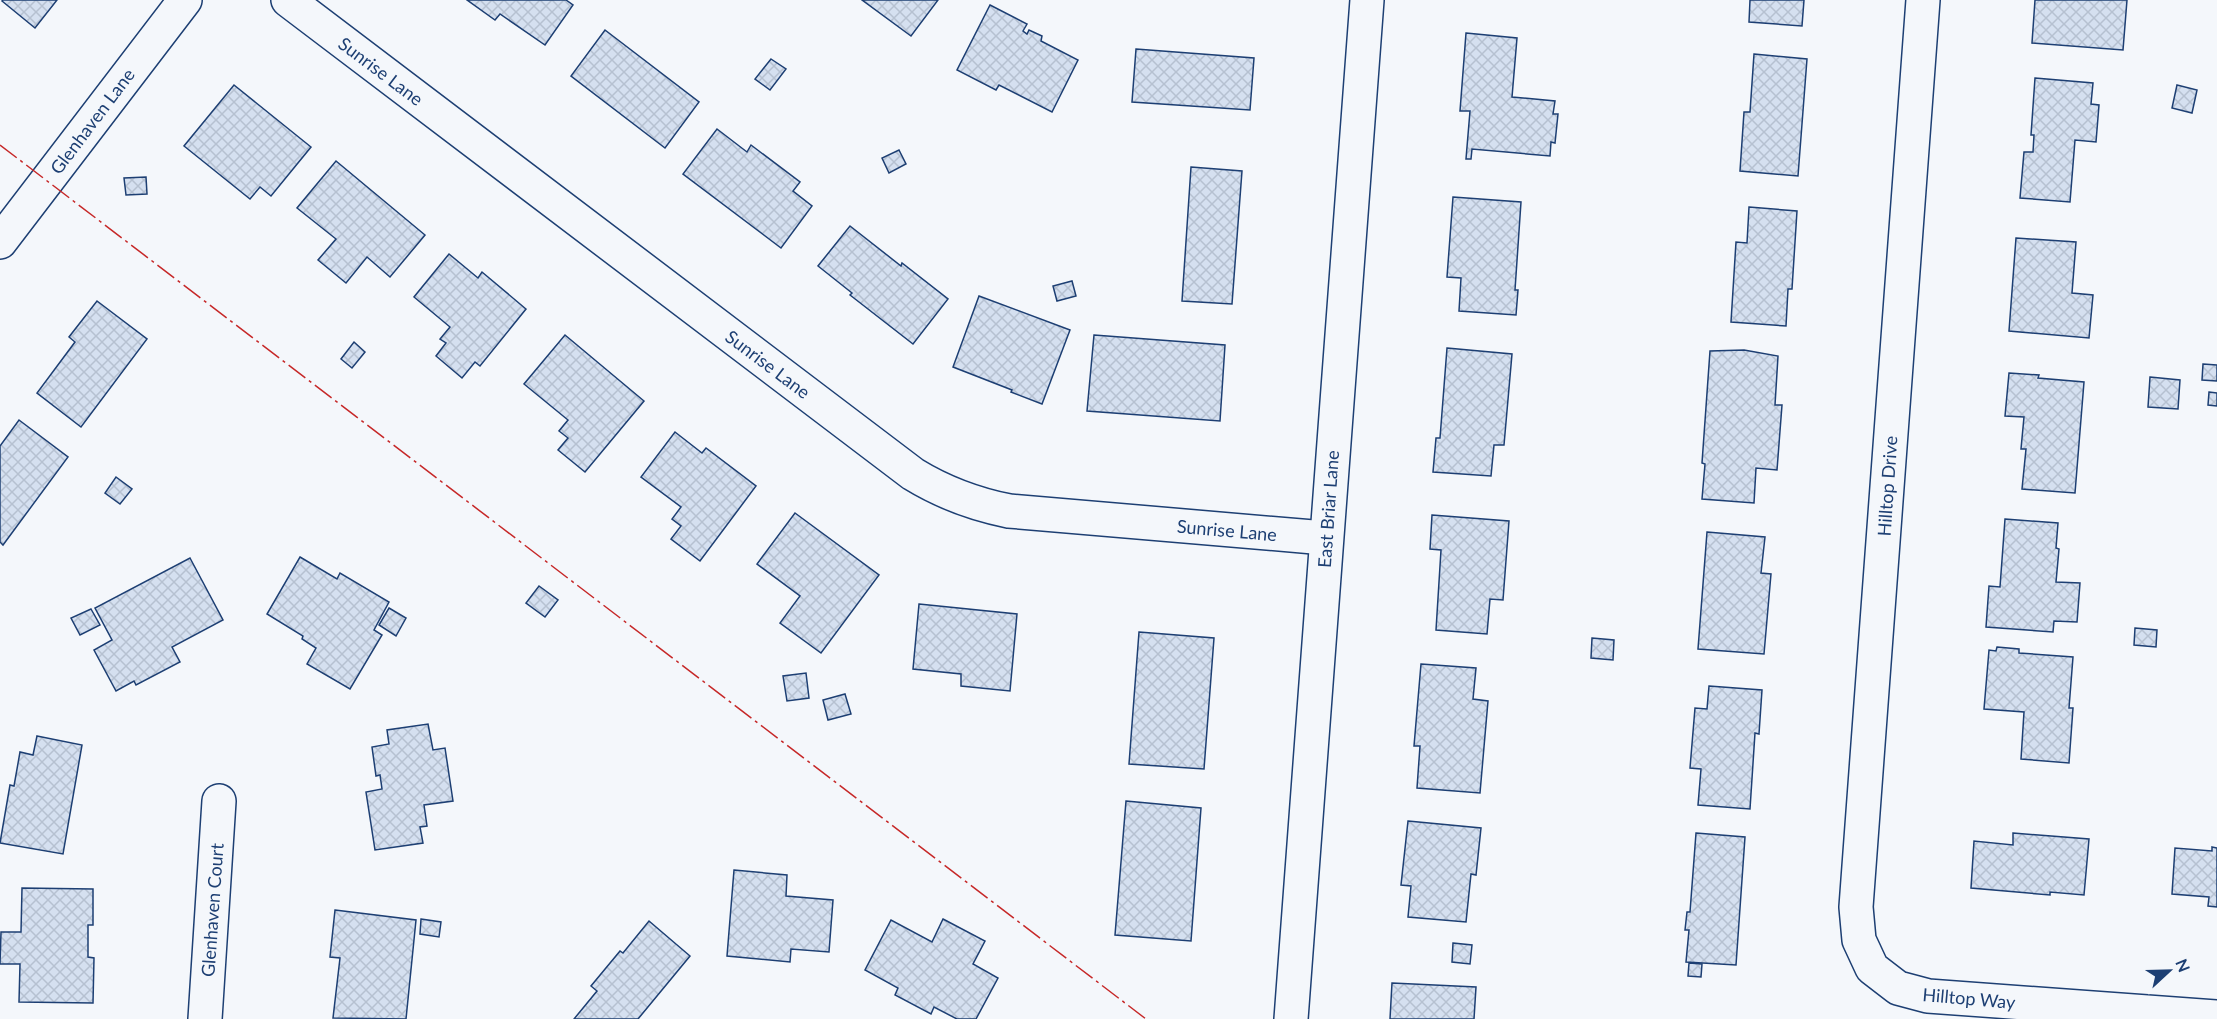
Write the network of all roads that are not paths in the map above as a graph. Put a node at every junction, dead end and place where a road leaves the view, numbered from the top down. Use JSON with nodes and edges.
{"nodes":[{"id":1,"x":185,"y":0,"type":"edge"},
{"id":2,"x":288,"y":0,"type":"edge"},
{"id":3,"x":1367,"y":0,"type":"edge"},
{"id":4,"x":1923,"y":0,"type":"edge"},
{"id":5,"x":0,"y":242,"type":"edge"},
{"id":6,"x":1325,"y":538,"type":"junction"},
{"id":7,"x":219,"y":801,"type":"dead end"},
{"id":8,"x":1872,"y":969,"type":"joint"},
{"id":9,"x":2217,"y":1017,"type":"edge"},
{"id":10,"x":205,"y":1019,"type":"edge"},
{"id":11,"x":1291,"y":1019,"type":"edge"}],
"edges":[{"from":1,"to":5,"type":"street","name":"Glenhaven Lane"},
{"from":2,"to":6,"type":"street","name":"Sunrise Lane"},
{"from":3,"to":6,"type":"street","name":"East Briar Lane"},
{"from":4,"to":8,"type":"street","name":"Hilltop Drive"},
{"from":6,"to":11,"type":"street","name":"East Briar Lane"},
{"from":7,"to":10,"type":"street","name":"Glenhaven Court"},
{"from":8,"to":9,"type":"street","name":"Hilltop Way"}]}
